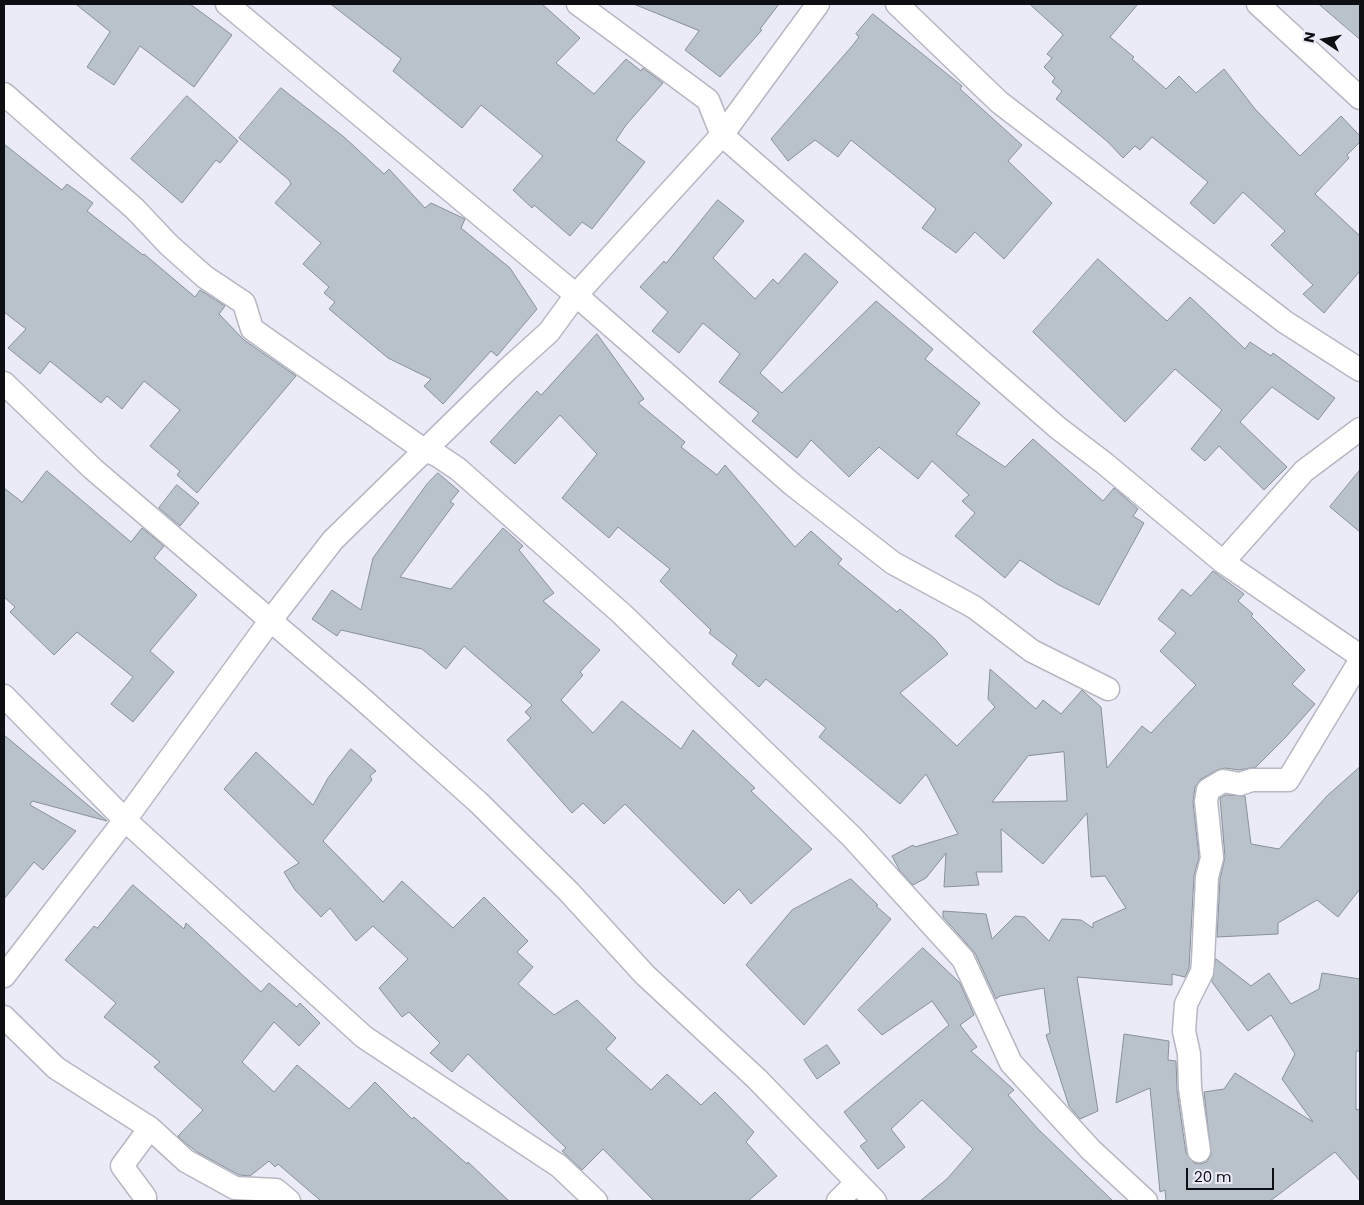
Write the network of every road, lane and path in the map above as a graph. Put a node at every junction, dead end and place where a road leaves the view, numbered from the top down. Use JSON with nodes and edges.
{"nodes":[{"id":1,"x":227,"y":4,"type":"edge"},
{"id":2,"x":578,"y":4,"type":"edge"},
{"id":3,"x":818,"y":4,"type":"edge"},
{"id":4,"x":897,"y":4,"type":"edge"},
{"id":5,"x":1258,"y":4,"type":"edge"},
{"id":6,"x":4,"y":94,"type":"edge"},
{"id":7,"x":1360,"y":98,"type":"edge"},
{"id":8,"x":722,"y":135,"type":"junction"},
{"id":9,"x":576,"y":295,"type":"junction"},
{"id":10,"x":1360,"y":370,"type":"edge"},
{"id":11,"x":4,"y":383,"type":"edge"},
{"id":12,"x":1360,"y":429,"type":"edge"},
{"id":13,"x":424,"y":450,"type":"junction"},
{"id":14,"x":1222,"y":562,"type":"junction"},
{"id":15,"x":270,"y":621,"type":"junction"},
{"id":16,"x":1360,"y":656,"type":"edge"},
{"id":17,"x":1360,"y":662,"type":"edge"},
{"id":18,"x":1108,"y":689,"type":"dead end"},
{"id":19,"x":4,"y":696,"type":"edge"},
{"id":20,"x":125,"y":820,"type":"junction"},
{"id":21,"x":4,"y":976,"type":"edge"},
{"id":22,"x":4,"y":1016,"type":"edge"},
{"id":23,"x":150,"y":1128,"type":"junction"},
{"id":24,"x":1199,"y":1151,"type":"dead end"},
{"id":25,"x":856,"y":1183,"type":"junction"},
{"id":26,"x":145,"y":1201,"type":"edge"},
{"id":27,"x":289,"y":1201,"type":"edge"},
{"id":28,"x":596,"y":1201,"type":"edge"},
{"id":29,"x":838,"y":1201,"type":"edge"},
{"id":30,"x":874,"y":1201,"type":"edge"},
{"id":31,"x":1146,"y":1201,"type":"edge"}],
"edges":[{"from":1,"to":9,"type":"street"},
{"from":2,"to":8,"type":"street"},
{"from":3,"to":8,"type":"street"},
{"from":4,"to":10,"type":"street"},
{"from":5,"to":7,"type":"street"},
{"from":6,"to":13,"type":"street"},
{"from":8,"to":9,"type":"street"},
{"from":8,"to":14,"type":"street"},
{"from":9,"to":13,"type":"street"},
{"from":9,"to":18,"type":"street"},
{"from":11,"to":15,"type":"street"},
{"from":12,"to":14,"type":"street"},
{"from":13,"to":15,"type":"street"},
{"from":13,"to":31,"type":"street"},
{"from":14,"to":16,"type":"street"},
{"from":15,"to":20,"type":"street"},
{"from":15,"to":25,"type":"street"},
{"from":17,"to":24,"type":"street"},
{"from":19,"to":20,"type":"street"},
{"from":20,"to":21,"type":"street"},
{"from":20,"to":28,"type":"street"},
{"from":22,"to":23,"type":"street"},
{"from":23,"to":26,"type":"street"},
{"from":23,"to":27,"type":"street"},
{"from":25,"to":29,"type":"street"},
{"from":25,"to":30,"type":"street"}]}
